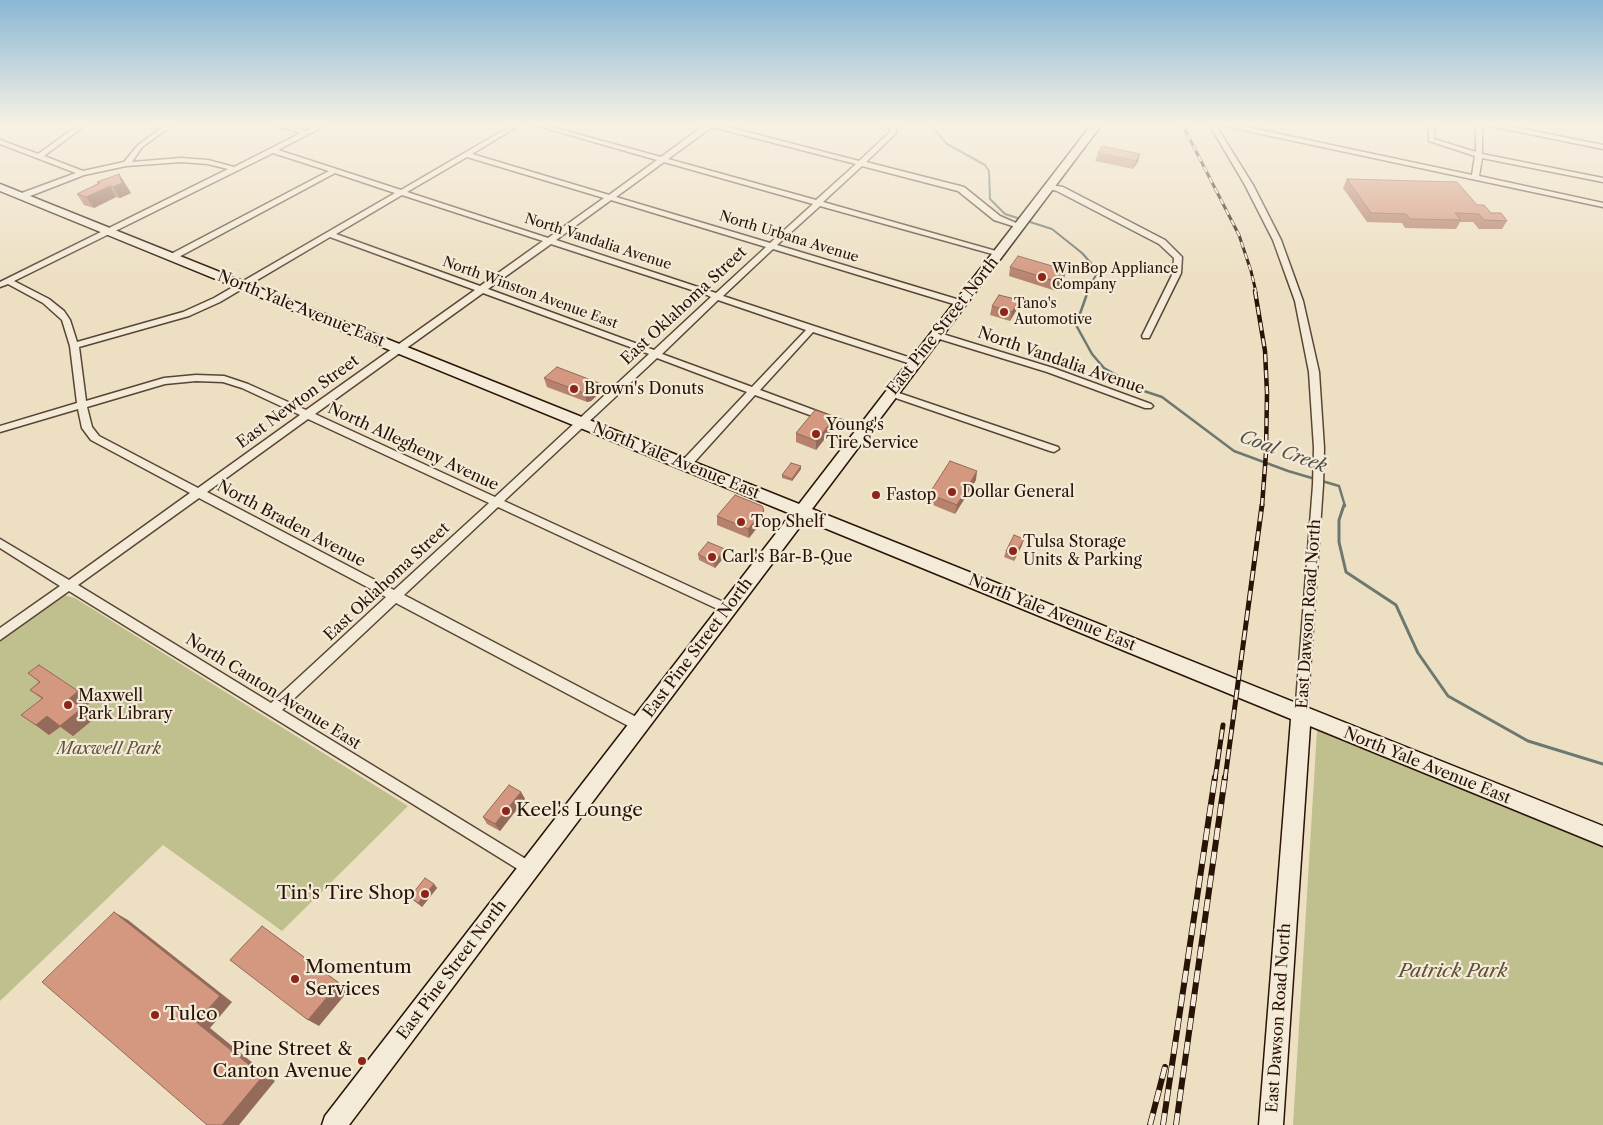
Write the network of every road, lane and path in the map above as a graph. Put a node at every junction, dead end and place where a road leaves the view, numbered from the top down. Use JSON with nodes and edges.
{"nodes":[{"id":1,"x":73,"y":176,"type":"edge"},
{"id":2,"x":220,"y":176,"type":"edge"},
{"id":3,"x":324,"y":176,"type":"edge"},
{"id":4,"x":352,"y":176,"type":"edge"},
{"id":5,"x":428,"y":176,"type":"edge"},
{"id":6,"x":540,"y":176,"type":"edge"},
{"id":7,"x":637,"y":176,"type":"edge"},
{"id":8,"x":724,"y":176,"type":"edge"},
{"id":9,"x":847,"y":176,"type":"edge"},
{"id":10,"x":913,"y":176,"type":"edge"},
{"id":11,"x":1056,"y":176,"type":"edge"},
{"id":12,"x":1243,"y":176,"type":"edge"},
{"id":13,"x":1586,"y":176,"type":"edge"},
{"id":14,"x":1476,"y":177,"type":"edge"},
{"id":15,"x":1603,"y":180,"type":"edge"},
{"id":16,"x":1049,"y":186,"type":"junction"},
{"id":17,"x":0,"y":187,"type":"edge"},
{"id":18,"x":402,"y":192,"type":"junction"},
{"id":19,"x":22,"y":196,"type":"junction"},
{"id":20,"x":608,"y":197,"type":"junction"},
{"id":21,"x":819,"y":203,"type":"junction"},
{"id":22,"x":1603,"y":205,"type":"edge"},
{"id":23,"x":1022,"y":222,"type":"junction"},
{"id":24,"x":108,"y":231,"type":"junction"},
{"id":25,"x":329,"y":234,"type":"junction"},
{"id":26,"x":548,"y":240,"type":"junction"},
{"id":27,"x":772,"y":246,"type":"junction"},
{"id":28,"x":999,"y":252,"type":"junction"},
{"id":29,"x":172,"y":257,"type":"junction"},
{"id":30,"x":4,"y":283,"type":"edge"},
{"id":31,"x":242,"y":286,"type":"junction"},
{"id":32,"x":480,"y":289,"type":"junction"},
{"id":33,"x":717,"y":297,"type":"junction"},
{"id":34,"x":960,"y":303,"type":"junction"},
{"id":35,"x":811,"y":329,"type":"junction"},
{"id":36,"x":936,"y":335,"type":"junction"},
{"id":37,"x":1146,"y":336,"type":"dead end"},
{"id":38,"x":74,"y":346,"type":"junction"},
{"id":39,"x":399,"y":348,"type":"junction"},
{"id":40,"x":656,"y":354,"type":"junction"},
{"id":41,"x":914,"y":362,"type":"junction"},
{"id":42,"x":754,"y":391,"type":"junction"},
{"id":43,"x":890,"y":393,"type":"junction"},
{"id":44,"x":81,"y":404,"type":"junction"},
{"id":45,"x":1148,"y":406,"type":"dead end"},
{"id":46,"x":307,"y":414,"type":"junction"},
{"id":47,"x":582,"y":423,"type":"junction"},
{"id":48,"x":0,"y":429,"type":"edge"},
{"id":49,"x":862,"y":430,"type":"junction"},
{"id":50,"x":1054,"y":449,"type":"dead end"},
{"id":51,"x":685,"y":465,"type":"junction"},
{"id":52,"x":198,"y":493,"type":"junction"},
{"id":53,"x":496,"y":502,"type":"junction"},
{"id":54,"x":802,"y":512,"type":"junction"},
{"id":55,"x":0,"y":543,"type":"edge"},
{"id":56,"x":68,"y":586,"type":"junction"},
{"id":57,"x":395,"y":597,"type":"junction"},
{"id":58,"x":728,"y":609,"type":"junction"},
{"id":59,"x":0,"y":635,"type":"edge"},
{"id":60,"x":272,"y":711,"type":"junction"},
{"id":61,"x":1301,"y":715,"type":"junction"},
{"id":62,"x":638,"y":725,"type":"junction"},
{"id":63,"x":1603,"y":836,"type":"edge"},
{"id":64,"x":529,"y":869,"type":"junction"},
{"id":65,"x":334,"y":1125,"type":"edge"},
{"id":66,"x":1271,"y":1125,"type":"edge"}],
"edges":[{"from":1,"to":19,"type":"street"},
{"from":2,"to":24,"type":"street"},
{"from":3,"to":29,"type":"street"},
{"from":4,"to":18,"type":"street","name":"North Vandalia Avenue"},
{"from":5,"to":18,"type":"street"},
{"from":6,"to":20,"type":"street","name":"North Urbana Avenue"},
{"from":7,"to":20,"type":"street","name":"East Newton Street"},
{"from":8,"to":21,"type":"street"},
{"from":9,"to":21,"type":"street","name":"East Oklahoma Street"},
{"from":10,"to":23,"type":"street"},
{"from":11,"to":16,"type":"main road","name":"East Pine Street North"},
{"from":12,"to":61,"type":"street","name":"East Dawson Road North"},
{"from":13,"to":15,"type":"street"},
{"from":14,"to":22,"type":"street"},
{"from":16,"to":23,"type":"main road","name":"East Pine Street North"},
{"from":16,"to":37,"type":"street"},
{"from":17,"to":19,"type":"main road","name":"North Yale Avenue East"},
{"from":18,"to":25,"type":"street"},
{"from":18,"to":26,"type":"street","name":"North Vandalia Avenue"},
{"from":19,"to":24,"type":"main road","name":"North Yale Avenue East"},
{"from":20,"to":26,"type":"street","name":"East Newton Street"},
{"from":20,"to":27,"type":"street","name":"North Urbana Avenue"},
{"from":21,"to":27,"type":"street","name":"East Oklahoma Street"},
{"from":21,"to":28,"type":"street"},
{"from":23,"to":28,"type":"main road","name":"East Pine Street North"},
{"from":24,"to":29,"type":"main road","name":"North Yale Avenue East"},
{"from":24,"to":30,"type":"street"},
{"from":25,"to":31,"type":"street"},
{"from":25,"to":32,"type":"street","name":"North Winston Avenue East"},
{"from":26,"to":32,"type":"street","name":"East Newton Street"},
{"from":26,"to":33,"type":"street","name":"North Vandalia Avenue"},
{"from":27,"to":33,"type":"street","name":"East Oklahoma Street"},
{"from":27,"to":34,"type":"street","name":"North Urbana Avenue"},
{"from":28,"to":34,"type":"main road","name":"East Pine Street North"},
{"from":29,"to":31,"type":"main road","name":"North Yale Avenue East"},
{"from":30,"to":38,"type":"street"},
{"from":31,"to":38,"type":"street"},
{"from":31,"to":39,"type":"main road","name":"North Yale Avenue East"},
{"from":32,"to":39,"type":"street","name":"East Newton Street"},
{"from":32,"to":40,"type":"street","name":"North Winston Avenue East"},
{"from":33,"to":35,"type":"street","name":"North Vandalia Avenue"},
{"from":33,"to":40,"type":"street","name":"East Oklahoma Street"},
{"from":34,"to":36,"type":"main road","name":"East Pine Street North"},
{"from":35,"to":41,"type":"street","name":"North Vandalia Avenue"},
{"from":35,"to":42,"type":"street"},
{"from":36,"to":41,"type":"main road","name":"East Pine Street North"},
{"from":36,"to":45,"type":"street","name":"North Vandalia Avenue"},
{"from":38,"to":44,"type":"street"},
{"from":39,"to":46,"type":"street","name":"East Newton Street"},
{"from":39,"to":47,"type":"main road","name":"North Yale Avenue East"},
{"from":40,"to":42,"type":"street","name":"North Winston Avenue East"},
{"from":40,"to":47,"type":"street","name":"East Oklahoma Street"},
{"from":41,"to":43,"type":"main road","name":"East Pine Street North"},
{"from":42,"to":49,"type":"street","name":"North Winston Avenue East"},
{"from":42,"to":51,"type":"street"},
{"from":43,"to":49,"type":"main road","name":"East Pine Street North"},
{"from":43,"to":50,"type":"street"},
{"from":44,"to":46,"type":"street","name":"North Allegheny Avenue"},
{"from":44,"to":48,"type":"street","name":"North Allegheny Avenue"},
{"from":44,"to":52,"type":"street","name":"North Braden Avenue"},
{"from":46,"to":52,"type":"street","name":"East Newton Street"},
{"from":46,"to":53,"type":"street","name":"North Allegheny Avenue"},
{"from":47,"to":51,"type":"main road","name":"North Yale Avenue East"},
{"from":47,"to":53,"type":"street","name":"East Oklahoma Street"},
{"from":49,"to":54,"type":"main road","name":"East Pine Street North"},
{"from":51,"to":54,"type":"main road","name":"North Yale Avenue East"},
{"from":52,"to":56,"type":"street","name":"East Newton Street"},
{"from":52,"to":57,"type":"street","name":"North Braden Avenue"},
{"from":53,"to":57,"type":"street","name":"East Oklahoma Street"},
{"from":53,"to":58,"type":"street","name":"North Allegheny Avenue"},
{"from":54,"to":58,"type":"main road","name":"East Pine Street North"},
{"from":54,"to":61,"type":"main road","name":"North Yale Avenue East"},
{"from":55,"to":56,"type":"street","name":"North Canton Avenue East"},
{"from":56,"to":59,"type":"street","name":"East Newton Street"},
{"from":56,"to":60,"type":"street","name":"North Canton Avenue East"},
{"from":57,"to":60,"type":"street","name":"East Oklahoma Street"},
{"from":57,"to":62,"type":"street","name":"North Braden Avenue"},
{"from":58,"to":62,"type":"main road","name":"East Pine Street North"},
{"from":60,"to":64,"type":"street","name":"North Canton Avenue East"},
{"from":61,"to":63,"type":"main road","name":"North Yale Avenue East"},
{"from":61,"to":66,"type":"main road","name":"East Dawson Road North"},
{"from":62,"to":64,"type":"main road","name":"East Pine Street North"},
{"from":64,"to":65,"type":"main road","name":"East Pine Street North"}]}
